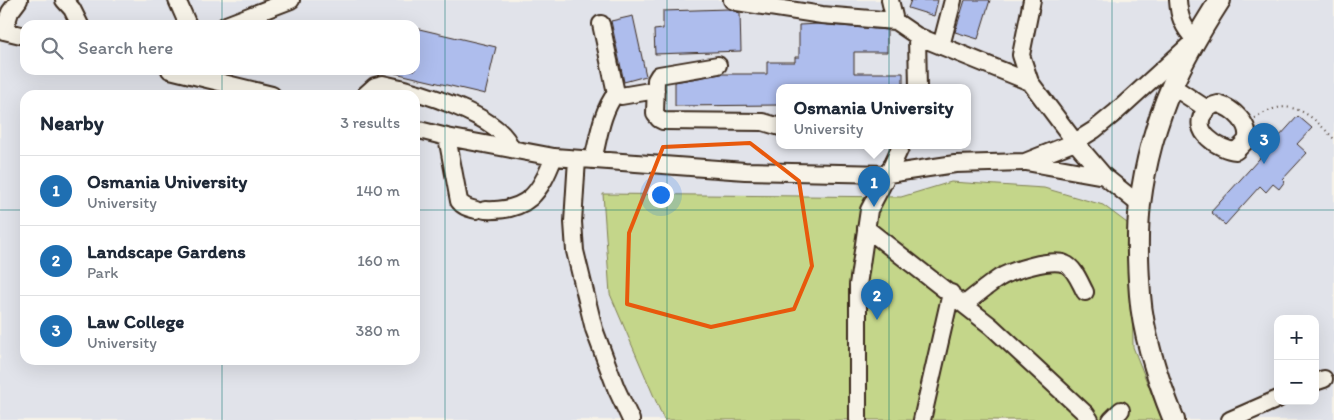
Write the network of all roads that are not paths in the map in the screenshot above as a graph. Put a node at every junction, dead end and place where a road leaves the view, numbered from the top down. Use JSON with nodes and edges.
{"nodes":[{"id":1,"x":20,"y":0,"type":"edge"},
{"id":2,"x":64,"y":0,"type":"edge"},
{"id":3,"x":177,"y":0,"type":"edge"},
{"id":4,"x":291,"y":0,"type":"edge"},
{"id":5,"x":732,"y":0,"type":"edge"},
{"id":6,"x":890,"y":0,"type":"edge"},
{"id":7,"x":953,"y":0,"type":"edge"},
{"id":8,"x":1032,"y":0,"type":"edge"},
{"id":9,"x":1178,"y":0,"type":"edge"},
{"id":10,"x":1220,"y":0,"type":"edge"},
{"id":11,"x":78,"y":20,"type":"edge"},
{"id":12,"x":186,"y":20,"type":"edge"},
{"id":13,"x":239,"y":20,"type":"edge"},
{"id":14,"x":895,"y":21,"type":"junction"},
{"id":15,"x":601,"y":24,"type":"dead end"},
{"id":16,"x":2,"y":30,"type":"edge"},
{"id":17,"x":20,"y":35,"type":"edge"},
{"id":18,"x":918,"y":36,"type":"junction"},
{"id":19,"x":1195,"y":40,"type":"junction"},
{"id":20,"x":941,"y":46,"type":"junction"},
{"id":21,"x":718,"y":65,"type":"dead end"},
{"id":22,"x":201,"y":75,"type":"edge"},
{"id":23,"x":1030,"y":82,"type":"junction"},
{"id":24,"x":918,"y":84,"type":"edge"},
{"id":25,"x":1172,"y":86,"type":"junction"},
{"id":26,"x":254,"y":90,"type":"edge"},
{"id":27,"x":371,"y":90,"type":"edge"},
{"id":28,"x":403,"y":90,"type":"edge"},
{"id":29,"x":656,"y":90,"type":"junction"},
{"id":30,"x":616,"y":93,"type":"junction"},
{"id":31,"x":420,"y":95,"type":"edge"},
{"id":32,"x":1208,"y":109,"type":"junction"},
{"id":33,"x":776,"y":125,"type":"edge"},
{"id":34,"x":420,"y":130,"type":"edge"},
{"id":35,"x":447,"y":137,"type":"junction"},
{"id":36,"x":1075,"y":142,"type":"junction"},
{"id":37,"x":511,"y":149,"type":"junction"},
{"id":38,"x":895,"y":149,"type":"edge"},
{"id":39,"x":554,"y":157,"type":"junction"},
{"id":40,"x":585,"y":160,"type":"junction"},
{"id":41,"x":1025,"y":162,"type":"junction"},
{"id":42,"x":888,"y":174,"type":"junction"},
{"id":43,"x":1104,"y":176,"type":"junction"},
{"id":44,"x":1140,"y":205,"type":"junction"},
{"id":45,"x":866,"y":228,"type":"junction"},
{"id":46,"x":1085,"y":292,"type":"dead end"},
{"id":47,"x":951,"y":293,"type":"junction"},
{"id":48,"x":965,"y":304,"type":"junction"},
{"id":49,"x":1274,"y":401,"type":"edge"},
{"id":50,"x":631,"y":420,"type":"edge"},
{"id":51,"x":858,"y":420,"type":"edge"},
{"id":52,"x":922,"y":420,"type":"edge"},
{"id":53,"x":1090,"y":420,"type":"edge"},
{"id":54,"x":1174,"y":420,"type":"edge"},
{"id":55,"x":1230,"y":420,"type":"edge"}],
"edges":[{"from":1,"to":16,"type":"street"},
{"from":2,"to":11,"type":"street"},
{"from":3,"to":12,"type":"street"},
{"from":4,"to":13,"type":"street"},
{"from":5,"to":14,"type":"street"},
{"from":6,"to":14,"type":"street"},
{"from":7,"to":20,"type":"street"},
{"from":8,"to":23,"type":"street"},
{"from":9,"to":19,"type":"street"},
{"from":10,"to":19,"type":"main road"},
{"from":14,"to":18,"type":"street"},
{"from":15,"to":30,"type":"street"},
{"from":16,"to":17,"type":"street"},
{"from":18,"to":20,"type":"street"},
{"from":18,"to":24,"type":"street"},
{"from":19,"to":25,"type":"main road"},
{"from":19,"to":36,"type":"street"},
{"from":20,"to":23,"type":"street"},
{"from":21,"to":29,"type":"street"},
{"from":22,"to":26,"type":"street"},
{"from":23,"to":36,"type":"street"},
{"from":25,"to":32,"type":"street"},
{"from":25,"to":44,"type":"main road"},
{"from":27,"to":28,"type":"street"},
{"from":29,"to":30,"type":"street"},
{"from":29,"to":33,"type":"street"},
{"from":30,"to":40,"type":"street"},
{"from":31,"to":37,"type":"street"},
{"from":32,"to":32,"type":"street"},
{"from":34,"to":35,"type":"street"},
{"from":35,"to":37,"type":"street"},
{"from":35,"to":39,"type":"street"},
{"from":36,"to":41,"type":"street"},
{"from":36,"to":43,"type":"street"},
{"from":37,"to":39,"type":"street"},
{"from":38,"to":42,"type":"street"},
{"from":39,"to":40,"type":"street"},
{"from":40,"to":42,"type":"street"},
{"from":40,"to":50,"type":"street"},
{"from":41,"to":42,"type":"street"},
{"from":41,"to":43,"type":"street"},
{"from":42,"to":45,"type":"street"},
{"from":43,"to":44,"type":"street"},
{"from":44,"to":54,"type":"main road"},
{"from":45,"to":47,"type":"street"},
{"from":45,"to":51,"type":"street"},
{"from":46,"to":48,"type":"street"},
{"from":47,"to":48,"type":"street"},
{"from":47,"to":52,"type":"street"},
{"from":48,"to":53,"type":"street"},
{"from":49,"to":55,"type":"street"}]}
